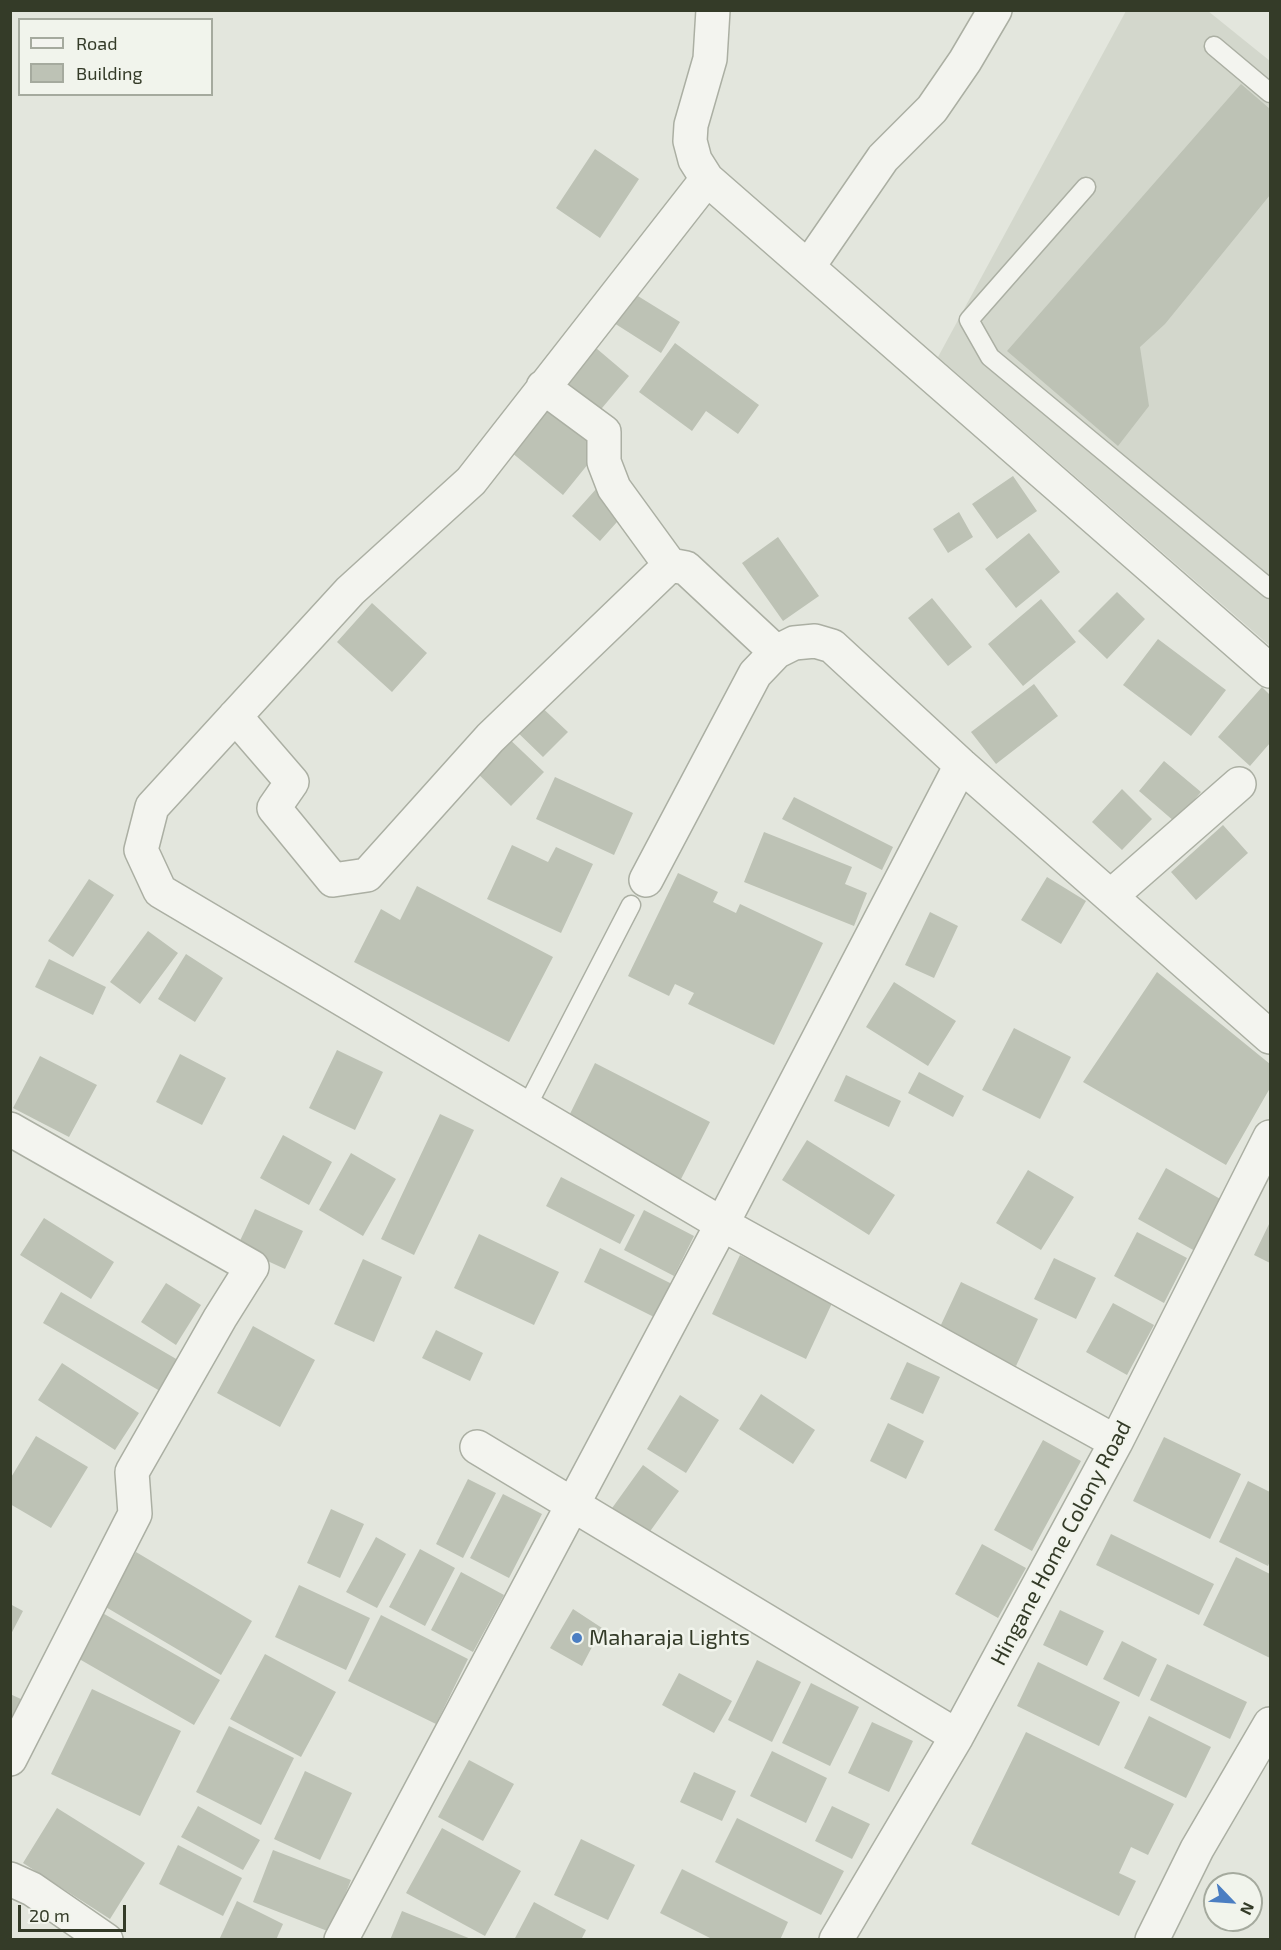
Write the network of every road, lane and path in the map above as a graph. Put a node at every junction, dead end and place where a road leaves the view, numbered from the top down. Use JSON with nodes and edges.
{"nodes":[{"id":1,"x":713,"y":10,"type":"edge"},
{"id":2,"x":995,"y":10,"type":"edge"},
{"id":3,"x":1214,"y":46,"type":"dead end"},
{"id":4,"x":1270,"y":93,"type":"edge"},
{"id":5,"x":707,"y":179,"type":"junction"},
{"id":6,"x":1086,"y":187,"type":"dead end"},
{"id":7,"x":808,"y":267,"type":"junction"},
{"id":8,"x":543,"y":387,"type":"junction"},
{"id":9,"x":670,"y":565,"type":"junction"},
{"id":10,"x":1270,"y":589,"type":"edge"},
{"id":11,"x":776,"y":652,"type":"junction"},
{"id":12,"x":1270,"y":671,"type":"edge"},
{"id":13,"x":235,"y":716,"type":"junction"},
{"id":14,"x":961,"y":765,"type":"junction"},
{"id":15,"x":1239,"y":784,"type":"dead end"},
{"id":16,"x":638,"y":893,"type":"joint"},
{"id":17,"x":1111,"y":896,"type":"junction"},
{"id":18,"x":1270,"y":1037,"type":"edge"},
{"id":19,"x":526,"y":1108,"type":"junction"},
{"id":20,"x":10,"y":1129,"type":"edge"},
{"id":21,"x":1270,"y":1137,"type":"edge"},
{"id":22,"x":723,"y":1224,"type":"junction"},
{"id":23,"x":1116,"y":1442,"type":"junction"},
{"id":24,"x":477,"y":1448,"type":"dead end"},
{"id":25,"x":572,"y":1506,"type":"junction"},
{"id":26,"x":1270,"y":1724,"type":"edge"},
{"id":27,"x":957,"y":1736,"type":"junction"},
{"id":28,"x":10,"y":1759,"type":"edge"},
{"id":29,"x":10,"y":1879,"type":"edge"},
{"id":30,"x":106,"y":1940,"type":"edge"},
{"id":31,"x":341,"y":1940,"type":"edge"},
{"id":32,"x":836,"y":1940,"type":"edge"},
{"id":33,"x":1152,"y":1940,"type":"edge"}],
"edges":[{"from":1,"to":5,"type":"street"},
{"from":2,"to":7,"type":"street"},
{"from":3,"to":4,"type":"lane"},
{"from":5,"to":7,"type":"street"},
{"from":5,"to":8,"type":"street"},
{"from":6,"to":10,"type":"lane"},
{"from":7,"to":12,"type":"street"},
{"from":8,"to":9,"type":"street"},
{"from":8,"to":13,"type":"street"},
{"from":9,"to":11,"type":"street"},
{"from":9,"to":13,"type":"street"},
{"from":11,"to":14,"type":"street"},
{"from":11,"to":16,"type":"street"},
{"from":13,"to":19,"type":"street"},
{"from":14,"to":17,"type":"street"},
{"from":14,"to":22,"type":"street"},
{"from":15,"to":17,"type":"street"},
{"from":16,"to":19,"type":"lane"},
{"from":17,"to":18,"type":"street"},
{"from":19,"to":22,"type":"street"},
{"from":20,"to":28,"type":"street"},
{"from":21,"to":23,"type":"street","name":"Hingane Home Colony Road"},
{"from":22,"to":23,"type":"street"},
{"from":22,"to":25,"type":"street"},
{"from":23,"to":27,"type":"street","name":"Hingane Home Colony Road"},
{"from":24,"to":25,"type":"street"},
{"from":25,"to":27,"type":"street"},
{"from":25,"to":31,"type":"street"},
{"from":26,"to":33,"type":"street"},
{"from":27,"to":32,"type":"street","name":"Hingane Home Colony Road"},
{"from":29,"to":30,"type":"street"}]}
